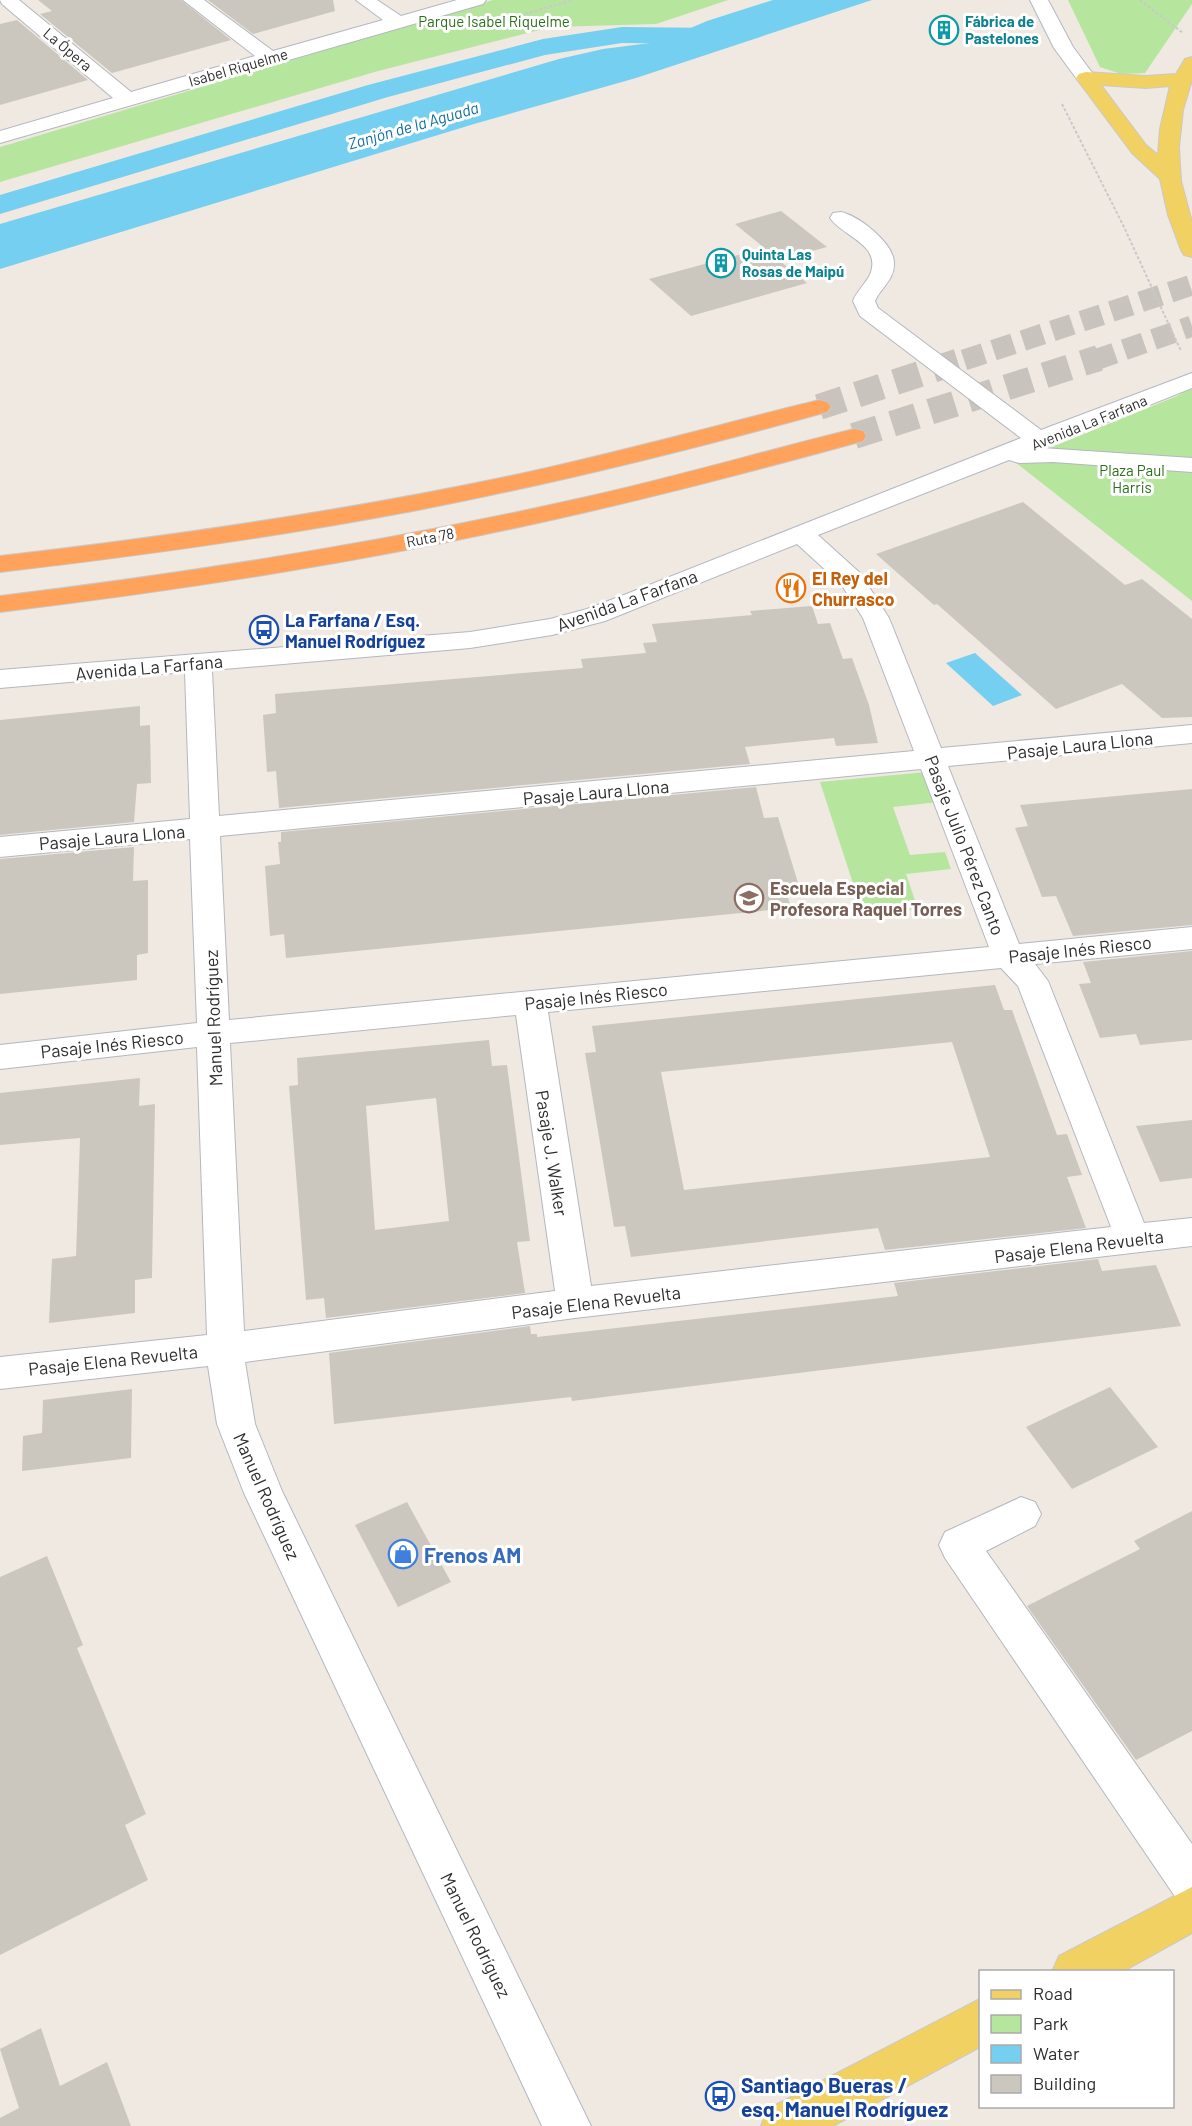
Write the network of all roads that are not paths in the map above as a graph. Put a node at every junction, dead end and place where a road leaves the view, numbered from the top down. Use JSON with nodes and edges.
{"nodes":[{"id":1,"x":9,"y":0,"type":"edge"},
{"id":2,"x":192,"y":0,"type":"edge"},
{"id":3,"x":365,"y":0,"type":"edge"},
{"id":4,"x":477,"y":0,"type":"edge"},
{"id":5,"x":1039,"y":0,"type":"edge"},
{"id":6,"x":398,"y":22,"type":"junction"},
{"id":7,"x":270,"y":58,"type":"junction"},
{"id":8,"x":1187,"y":71,"type":"edge"},
{"id":9,"x":1086,"y":78,"type":"junction"},
{"id":10,"x":128,"y":99,"type":"junction"},
{"id":11,"x":0,"y":137,"type":"edge"},
{"id":12,"x":1169,"y":176,"type":"junction"},
{"id":13,"x":841,"y":218,"type":"dead end"},
{"id":14,"x":1192,"y":250,"type":"edge"},
{"id":15,"x":1188,"y":370,"type":"edge"},
{"id":16,"x":819,"y":407,"type":"tunnel mouth"},
{"id":17,"x":854,"y":436,"type":"tunnel mouth"},
{"id":18,"x":1040,"y":441,"type":"junction"},
{"id":19,"x":985,"y":463,"type":"junction"},
{"id":20,"x":1192,"y":465,"type":"edge"},
{"id":21,"x":800,"y":533,"type":"junction"},
{"id":22,"x":0,"y":564,"type":"edge"},
{"id":23,"x":0,"y":604,"type":"edge"},
{"id":24,"x":198,"y":663,"type":"junction"},
{"id":25,"x":0,"y":679,"type":"edge"},
{"id":26,"x":1192,"y":734,"type":"edge"},
{"id":27,"x":932,"y":760,"type":"junction"},
{"id":28,"x":205,"y":828,"type":"junction"},
{"id":29,"x":0,"y":847,"type":"edge"},
{"id":30,"x":1192,"y":938,"type":"edge"},
{"id":31,"x":1008,"y":956,"type":"junction"},
{"id":32,"x":530,"y":1003,"type":"junction"},
{"id":33,"x":213,"y":1033,"type":"junction"},
{"id":34,"x":0,"y":1057,"type":"edge"},
{"id":35,"x":1192,"y":1232,"type":"edge"},
{"id":36,"x":1134,"y":1239,"type":"junction"},
{"id":37,"x":575,"y":1303,"type":"junction"},
{"id":38,"x":226,"y":1348,"type":"junction"},
{"id":39,"x":0,"y":1373,"type":"edge"},
{"id":40,"x":1021,"y":1514,"type":"dead end"},
{"id":41,"x":1192,"y":1882,"type":"edge"},
{"id":42,"x":1192,"y":1909,"type":"edge"},
{"id":43,"x":1077,"y":1970,"type":"edge"},
{"id":44,"x":979,"y":2023,"type":"edge"},
{"id":45,"x":567,"y":2126,"type":"edge"},
{"id":46,"x":785,"y":2126,"type":"edge"}],
"edges":[{"from":1,"to":10,"type":"street","name":"La Ópera"},
{"from":2,"to":7,"type":"street"},
{"from":3,"to":6,"type":"street"},
{"from":4,"to":6,"type":"street","name":"Isabel Riquelme"},
{"from":5,"to":9,"type":"street"},
{"from":6,"to":7,"type":"street","name":"Isabel Riquelme"},
{"from":7,"to":10,"type":"street","name":"Isabel Riquelme"},
{"from":8,"to":9,"type":"main road"},
{"from":8,"to":12,"type":"main road"},
{"from":9,"to":12,"type":"main road"},
{"from":10,"to":11,"type":"street","name":"Isabel Riquelme"},
{"from":12,"to":14,"type":"main road"},
{"from":13,"to":18,"type":"street"},
{"from":15,"to":18,"type":"street","name":"Avenida La Farfana"},
{"from":16,"to":22,"type":"highway"},
{"from":17,"to":23,"type":"highway","name":"Ruta 78"},
{"from":18,"to":19,"type":"street","name":"Avenida La Farfana"},
{"from":19,"to":20,"type":"street","name":"Avenida La Farfana"},
{"from":19,"to":21,"type":"street","name":"Avenida La Farfana"},
{"from":21,"to":24,"type":"street","name":"Avenida La Farfana"},
{"from":21,"to":27,"type":"street","name":"Pasaje Julio Pérez Canto"},
{"from":24,"to":25,"type":"street","name":"Avenida La Farfana"},
{"from":24,"to":28,"type":"street","name":"Manuel Rodríguez"},
{"from":26,"to":27,"type":"street","name":"Pasaje Laura Llona"},
{"from":27,"to":28,"type":"street","name":"Pasaje Laura Llona"},
{"from":27,"to":31,"type":"street","name":"Pasaje Julio Pérez Canto"},
{"from":28,"to":29,"type":"street","name":"Pasaje Laura Llona"},
{"from":28,"to":33,"type":"street","name":"Manuel Rodríguez"},
{"from":30,"to":31,"type":"street","name":"Pasaje Inés Riesco"},
{"from":31,"to":32,"type":"street","name":"Pasaje Inés Riesco"},
{"from":31,"to":36,"type":"street","name":"Pasaje Julio Pérez Canto"},
{"from":32,"to":33,"type":"street","name":"Pasaje Inés Riesco"},
{"from":32,"to":37,"type":"street","name":"Pasaje J. Walker"},
{"from":33,"to":34,"type":"street","name":"Pasaje Inés Riesco"},
{"from":33,"to":38,"type":"street","name":"Manuel Rodríguez"},
{"from":35,"to":36,"type":"street","name":"Pasaje Elena Revuelta"},
{"from":36,"to":37,"type":"street","name":"Pasaje Elena Revuelta"},
{"from":37,"to":38,"type":"street","name":"Pasaje Elena Revuelta"},
{"from":38,"to":39,"type":"street","name":"Pasaje Elena Revuelta"},
{"from":38,"to":45,"type":"street","name":"Manuel Rodríguez"},
{"from":40,"to":41,"type":"street"},
{"from":42,"to":43,"type":"main road"},
{"from":44,"to":46,"type":"main road"}]}
